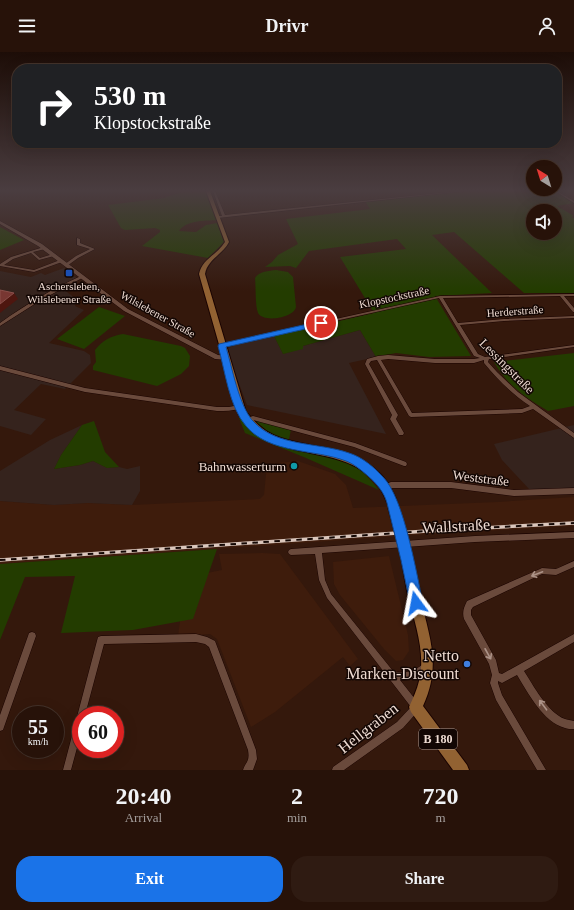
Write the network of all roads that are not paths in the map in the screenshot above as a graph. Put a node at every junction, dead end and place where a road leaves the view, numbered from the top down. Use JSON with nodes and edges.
{"nodes":[{"id":1,"x":4,"y":225,"type":"edge"},
{"id":2,"x":223,"y":225,"type":"edge"},
{"id":3,"x":78,"y":239,"type":"dead end"},
{"id":4,"x":43,"y":248,"type":"junction"},
{"id":5,"x":31,"y":252,"type":"junction"},
{"id":6,"x":53,"y":255,"type":"junction"},
{"id":7,"x":61,"y":261,"type":"junction"},
{"id":8,"x":0,"y":265,"type":"edge"},
{"id":9,"x":66,"y":265,"type":"junction"},
{"id":10,"x":82,"y":278,"type":"junction"},
{"id":11,"x":561,"y":295,"type":"junction"},
{"id":12,"x":574,"y":295,"type":"edge"},
{"id":13,"x":440,"y":297,"type":"junction"},
{"id":14,"x":574,"y":311,"type":"edge"},
{"id":15,"x":574,"y":317,"type":"edge"},
{"id":16,"x":458,"y":324,"type":"junction"},
{"id":17,"x":0,"y":325,"type":"edge"},
{"id":18,"x":222,"y":346,"type":"junction"},
{"id":19,"x":574,"y":346,"type":"edge"},
{"id":20,"x":225,"y":358,"type":"junction"},
{"id":21,"x":378,"y":358,"type":"junction"},
{"id":22,"x":487,"y":359,"type":"junction"},
{"id":23,"x":0,"y":368,"type":"edge"},
{"id":24,"x":239,"y":407,"type":"junction"},
{"id":25,"x":533,"y":407,"type":"junction"},
{"id":26,"x":246,"y":420,"type":"junction"},
{"id":27,"x":401,"y":433,"type":"dead end"},
{"id":28,"x":574,"y":436,"type":"edge"},
{"id":29,"x":404,"y":464,"type":"dead end"},
{"id":30,"x":385,"y":487,"type":"junction"},
{"id":31,"x":574,"y":490,"type":"edge"},
{"id":32,"x":574,"y":535,"type":"edge"},
{"id":33,"x":318,"y":551,"type":"junction"},
{"id":34,"x":291,"y":552,"type":"dead end"},
{"id":35,"x":574,"y":564,"type":"edge"},
{"id":36,"x":32,"y":636,"type":"dead end"},
{"id":37,"x":574,"y":638,"type":"edge"},
{"id":38,"x":428,"y":663,"type":"junction"},
{"id":39,"x":518,"y":670,"type":"junction"},
{"id":40,"x":389,"y":674,"type":"junction"},
{"id":41,"x":496,"y":675,"type":"junction"},
{"id":42,"x":84,"y":706,"type":"edge"},
{"id":43,"x":416,"y":707,"type":"junction"},
{"id":44,"x":574,"y":725,"type":"edge"},
{"id":45,"x":0,"y":727,"type":"edge"},
{"id":46,"x":72,"y":751,"type":"edge"},
{"id":47,"x":67,"y":770,"type":"edge"},
{"id":48,"x":246,"y":770,"type":"edge"},
{"id":49,"x":336,"y":770,"type":"edge"},
{"id":50,"x":462,"y":770,"type":"edge"},
{"id":51,"x":542,"y":770,"type":"edge"}],
"edges":[{"from":1,"to":4,"type":"street","name":"Wilslebener Straße"},
{"from":2,"to":18,"type":"main road"},
{"from":3,"to":9,"type":"street"},
{"from":4,"to":5,"type":"street"},
{"from":4,"to":6,"type":"street","name":"Wilslebener Straße"},
{"from":5,"to":6,"type":"street"},
{"from":5,"to":8,"type":"street"},
{"from":6,"to":7,"type":"street","name":"Wilslebener Straße"},
{"from":7,"to":8,"type":"street"},
{"from":7,"to":9,"type":"street","name":"Wilslebener Straße"},
{"from":9,"to":10,"type":"street","name":"Wilslebener Straße"},
{"from":10,"to":17,"type":"street"},
{"from":10,"to":20,"type":"street","name":"Wilslebener Straße"},
{"from":11,"to":12,"type":"street","name":"Klopstockstraße"},
{"from":11,"to":13,"type":"street","name":"Klopstockstraße"},
{"from":11,"to":14,"type":"street"},
{"from":13,"to":16,"type":"street","name":"Lessingstraße"},
{"from":13,"to":18,"type":"street","name":"Klopstockstraße"},
{"from":15,"to":16,"type":"street","name":"Herderstraße"},
{"from":16,"to":22,"type":"street","name":"Lessingstraße"},
{"from":18,"to":20,"type":"main road"},
{"from":19,"to":22,"type":"street"},
{"from":20,"to":24,"type":"main road"},
{"from":21,"to":22,"type":"street"},
{"from":21,"to":25,"type":"street"},
{"from":21,"to":27,"type":"street"},
{"from":22,"to":25,"type":"street","name":"Lessingstraße"},
{"from":23,"to":24,"type":"street"},
{"from":24,"to":26,"type":"main road"},
{"from":25,"to":28,"type":"street","name":"Lessingstraße"},
{"from":26,"to":29,"type":"street"},
{"from":26,"to":30,"type":"main road"},
{"from":30,"to":31,"type":"street","name":"Weststraße"},
{"from":30,"to":38,"type":"main road","bridge":true},
{"from":32,"to":33,"type":"street","name":"Wallstraße"},
{"from":33,"to":34,"type":"street","name":"Wallstraße"},
{"from":33,"to":40,"type":"street"},
{"from":35,"to":41,"type":"street","one_way":true},
{"from":36,"to":45,"type":"street"},
{"from":37,"to":39,"type":"street"},
{"from":38,"to":40,"type":"street"},
{"from":38,"to":43,"type":"main road"},
{"from":39,"to":41,"type":"street"},
{"from":44,"to":39,"type":"street","one_way":true},
{"from":40,"to":43,"type":"street"},
{"from":41,"to":51,"type":"street"},
{"from":42,"to":48,"type":"street"},
{"from":43,"to":49,"type":"street","name":"Hellgraben"},
{"from":43,"to":50,"type":"main road","number":"B 180"},
{"from":46,"to":47,"type":"street"}]}
